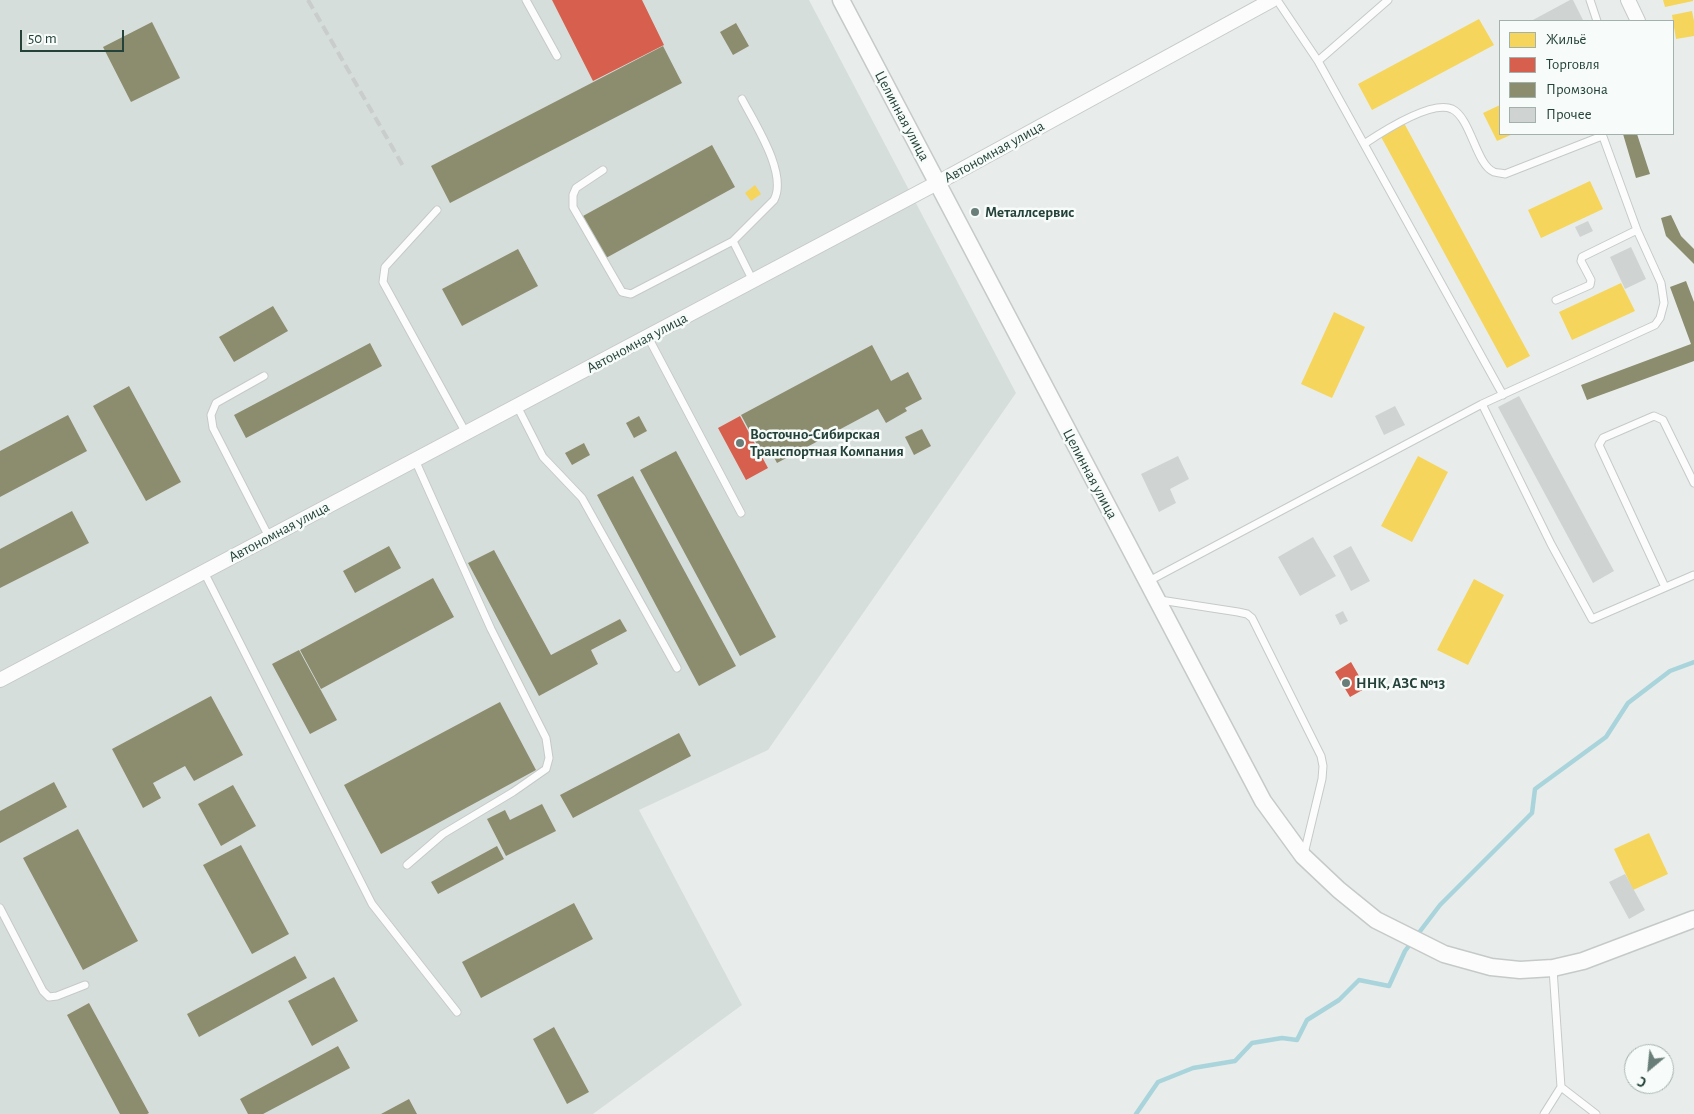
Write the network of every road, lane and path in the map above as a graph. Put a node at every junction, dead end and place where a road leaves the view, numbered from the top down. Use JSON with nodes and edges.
{"nodes":[{"id":1,"x":526,"y":0,"type":"edge"},
{"id":2,"x":841,"y":0,"type":"edge"},
{"id":3,"x":1272,"y":0,"type":"edge"},
{"id":4,"x":1277,"y":0,"type":"edge"},
{"id":5,"x":1388,"y":0,"type":"edge"},
{"id":6,"x":1590,"y":0,"type":"edge"},
{"id":7,"x":1628,"y":0,"type":"edge"},
{"id":8,"x":1597,"y":20,"type":"edge"},
{"id":9,"x":1638,"y":20,"type":"edge"},
{"id":10,"x":557,"y":56,"type":"dead end"},
{"id":11,"x":1318,"y":61,"type":"junction"},
{"id":12,"x":742,"y":99,"type":"dead end"},
{"id":13,"x":1602,"y":135,"type":"edge"},
{"id":14,"x":1364,"y":144,"type":"junction"},
{"id":15,"x":603,"y":170,"type":"dead end"},
{"id":16,"x":937,"y":183,"type":"junction"},
{"id":17,"x":437,"y":210,"type":"dead end"},
{"id":18,"x":1637,"y":230,"type":"junction"},
{"id":19,"x":733,"y":241,"type":"junction"},
{"id":20,"x":754,"y":281,"type":"junction"},
{"id":21,"x":1556,"y":300,"type":"dead end"},
{"id":22,"x":648,"y":336,"type":"junction"},
{"id":23,"x":264,"y":376,"type":"dead end"},
{"id":24,"x":1503,"y":395,"type":"junction"},
{"id":25,"x":1482,"y":404,"type":"junction"},
{"id":26,"x":517,"y":406,"type":"junction"},
{"id":27,"x":466,"y":433,"type":"junction"},
{"id":28,"x":415,"y":460,"type":"junction"},
{"id":29,"x":1694,"y":483,"type":"edge"},
{"id":30,"x":741,"y":513,"type":"dead end"},
{"id":31,"x":269,"y":537,"type":"junction"},
{"id":32,"x":204,"y":572,"type":"junction"},
{"id":33,"x":1694,"y":574,"type":"edge"},
{"id":34,"x":1147,"y":582,"type":"junction"},
{"id":35,"x":1665,"y":587,"type":"junction"},
{"id":36,"x":1156,"y":600,"type":"junction"},
{"id":37,"x":677,"y":668,"type":"dead end"},
{"id":38,"x":0,"y":680,"type":"edge"},
{"id":39,"x":1303,"y":856,"type":"junction"},
{"id":40,"x":407,"y":865,"type":"dead end"},
{"id":41,"x":0,"y":908,"type":"edge"},
{"id":42,"x":1694,"y":919,"type":"edge"},
{"id":43,"x":1553,"y":968,"type":"junction"},
{"id":44,"x":84,"y":985,"type":"dead end"},
{"id":45,"x":457,"y":1012,"type":"dead end"},
{"id":46,"x":1561,"y":1087,"type":"junction"},
{"id":47,"x":1544,"y":1114,"type":"edge"},
{"id":48,"x":1596,"y":1114,"type":"edge"}],
"edges":[{"from":1,"to":10,"type":"lane"},
{"from":2,"to":16,"type":"street","name":"Целинная улица"},
{"from":3,"to":16,"type":"street","name":"Автономная улица"},
{"from":4,"to":11,"type":"lane"},
{"from":5,"to":11,"type":"lane"},
{"from":6,"to":8,"type":"lane"},
{"from":7,"to":9,"type":"street"},
{"from":11,"to":14,"type":"lane"},
{"from":12,"to":19,"type":"lane"},
{"from":13,"to":14,"type":"lane"},
{"from":13,"to":18,"type":"lane"},
{"from":14,"to":24,"type":"lane"},
{"from":15,"to":19,"type":"lane"},
{"from":16,"to":20,"type":"street","name":"Автономная улица"},
{"from":16,"to":34,"type":"street","name":"Целинная улица"},
{"from":17,"to":27,"type":"lane"},
{"from":18,"to":21,"type":"lane"},
{"from":18,"to":24,"type":"lane"},
{"from":19,"to":20,"type":"lane"},
{"from":20,"to":22,"type":"street","name":"Автономная улица"},
{"from":22,"to":26,"type":"street","name":"Автономная улица"},
{"from":22,"to":30,"type":"lane"},
{"from":23,"to":31,"type":"lane"},
{"from":24,"to":25,"type":"lane"},
{"from":25,"to":34,"type":"lane"},
{"from":25,"to":35,"type":"lane"},
{"from":26,"to":27,"type":"street","name":"Автономная улица"},
{"from":26,"to":37,"type":"lane"},
{"from":27,"to":28,"type":"street","name":"Автономная улица"},
{"from":28,"to":31,"type":"street","name":"Автономная улица"},
{"from":28,"to":40,"type":"lane"},
{"from":29,"to":35,"type":"lane"},
{"from":31,"to":32,"type":"street","name":"Автономная улица"},
{"from":32,"to":38,"type":"street","name":"Автономная улица"},
{"from":32,"to":45,"type":"lane"},
{"from":33,"to":35,"type":"lane"},
{"from":34,"to":36,"type":"street","name":"Целинная улица"},
{"from":36,"to":39,"type":"street","name":"Целинная улица"},
{"from":36,"to":39,"type":"lane"},
{"from":39,"to":43,"type":"street","name":"Целинная улица"},
{"from":41,"to":44,"type":"lane"},
{"from":42,"to":43,"type":"street","name":"Целинная улица"},
{"from":43,"to":46,"type":"lane"},
{"from":46,"to":47,"type":"lane"},
{"from":46,"to":48,"type":"lane"}]}
